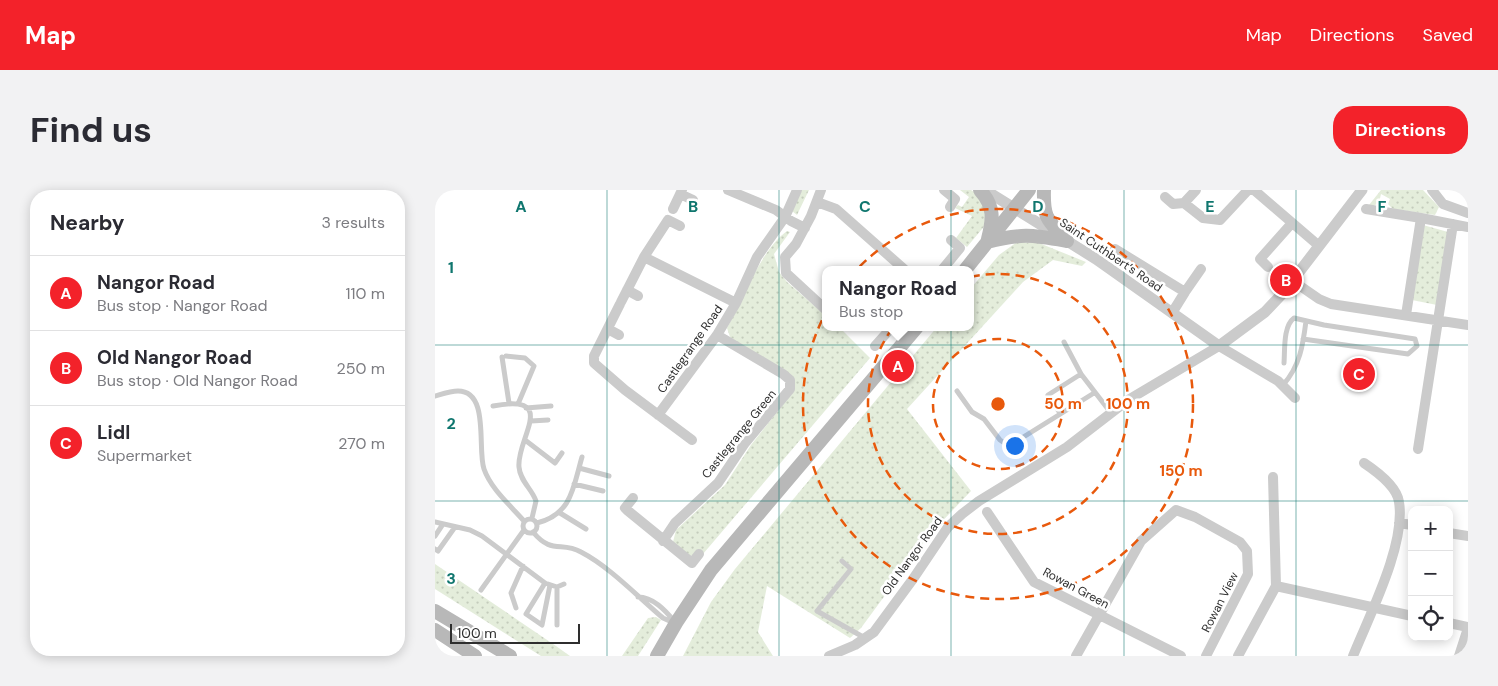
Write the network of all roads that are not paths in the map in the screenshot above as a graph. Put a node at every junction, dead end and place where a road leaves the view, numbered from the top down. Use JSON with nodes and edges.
{"nodes":[{"id":1,"x":728,"y":190,"type":"edge"},
{"id":2,"x":797,"y":190,"type":"edge"},
{"id":3,"x":821,"y":190,"type":"edge"},
{"id":4,"x":944,"y":190,"type":"edge"},
{"id":5,"x":980,"y":190,"type":"edge"},
{"id":6,"x":985,"y":190,"type":"edge"},
{"id":7,"x":1029,"y":190,"type":"edge"},
{"id":8,"x":1045,"y":190,"type":"edge"},
{"id":9,"x":1196,"y":190,"type":"edge"},
{"id":10,"x":1248,"y":190,"type":"edge"},
{"id":11,"x":1254,"y":190,"type":"edge"},
{"id":12,"x":1362,"y":190,"type":"edge"},
{"id":13,"x":681,"y":192,"type":"edge"},
{"id":14,"x":1436,"y":192,"type":"edge"},
{"id":15,"x":1165,"y":197,"type":"dead end"},
{"id":16,"x":693,"y":200,"type":"dead end"},
{"id":17,"x":817,"y":202,"type":"junction"},
{"id":18,"x":1185,"y":203,"type":"junction"},
{"id":19,"x":950,"y":207,"type":"dead end"},
{"id":20,"x":1015,"y":208,"type":"junction"},
{"id":21,"x":673,"y":209,"type":"dead end"},
{"id":22,"x":1366,"y":209,"type":"dead end"},
{"id":23,"x":1468,"y":213,"type":"edge"},
{"id":24,"x":785,"y":217,"type":"junction"},
{"id":25,"x":1421,"y":218,"type":"junction"},
{"id":26,"x":1291,"y":223,"type":"junction"},
{"id":27,"x":1453,"y":224,"type":"junction"},
{"id":28,"x":680,"y":226,"type":"dead end"},
{"id":29,"x":1468,"y":227,"type":"edge"},
{"id":30,"x":805,"y":228,"type":"junction"},
{"id":31,"x":951,"y":240,"type":"dead end"},
{"id":32,"x":1067,"y":241,"type":"junction"},
{"id":33,"x":987,"y":242,"type":"junction"},
{"id":34,"x":1318,"y":245,"type":"junction"},
{"id":35,"x":1115,"y":249,"type":"dead end"},
{"id":36,"x":644,"y":257,"type":"junction"},
{"id":37,"x":901,"y":266,"type":"edge"},
{"id":38,"x":944,"y":266,"type":"edge"},
{"id":39,"x":968,"y":266,"type":"edge"},
{"id":40,"x":1268,"y":267,"type":"dead end"},
{"id":41,"x":1201,"y":268,"type":"dead end"},
{"id":42,"x":1293,"y":281,"type":"junction"},
{"id":43,"x":627,"y":290,"type":"junction"},
{"id":44,"x":1185,"y":292,"type":"junction"},
{"id":45,"x":638,"y":296,"type":"dead end"},
{"id":46,"x":736,"y":303,"type":"junction"},
{"id":47,"x":822,"y":304,"type":"edge"},
{"id":48,"x":1172,"y":313,"type":"junction"},
{"id":49,"x":1406,"y":315,"type":"junction"},
{"id":50,"x":1438,"y":320,"type":"junction"},
{"id":51,"x":1306,"y":321,"type":"junction"},
{"id":52,"x":1468,"y":325,"type":"edge"},
{"id":53,"x":608,"y":329,"type":"junction"},
{"id":54,"x":888,"y":331,"type":"edge"},
{"id":55,"x":914,"y":331,"type":"edge"},
{"id":56,"x":717,"y":335,"type":"junction"},
{"id":57,"x":619,"y":336,"type":"dead end"},
{"id":58,"x":1303,"y":339,"type":"junction"},
{"id":59,"x":1064,"y":342,"type":"dead end"},
{"id":60,"x":874,"y":345,"type":"dead end"},
{"id":61,"x":1219,"y":346,"type":"junction"},
{"id":62,"x":1284,"y":363,"type":"dead end"},
{"id":63,"x":1081,"y":374,"type":"junction"},
{"id":64,"x":1282,"y":386,"type":"junction"},
{"id":65,"x":957,"y":391,"type":"dead end"},
{"id":66,"x":1094,"y":392,"type":"junction"},
{"id":67,"x":435,"y":396,"type":"edge"},
{"id":68,"x":1295,"y":398,"type":"dead end"},
{"id":69,"x":509,"y":403,"type":"junction"},
{"id":70,"x":519,"y":404,"type":"junction"},
{"id":71,"x":493,"y":406,"type":"dead end"},
{"id":72,"x":551,"y":406,"type":"dead end"},
{"id":73,"x":526,"y":408,"type":"junction"},
{"id":74,"x":1059,"y":413,"type":"junction"},
{"id":75,"x":1111,"y":413,"type":"junction"},
{"id":76,"x":658,"y":415,"type":"junction"},
{"id":77,"x":548,"y":420,"type":"dead end"},
{"id":78,"x":531,"y":421,"type":"junction"},
{"id":79,"x":525,"y":440,"type":"junction"},
{"id":80,"x":692,"y":440,"type":"dead end"},
{"id":81,"x":1418,"y":449,"type":"dead end"},
{"id":82,"x":561,"y":453,"type":"dead end"},
{"id":83,"x":582,"y":457,"type":"dead end"},
{"id":84,"x":1364,"y":462,"type":"dead end"},
{"id":85,"x":579,"y":468,"type":"junction"},
{"id":86,"x":609,"y":476,"type":"dead end"},
{"id":87,"x":1273,"y":477,"type":"dead end"},
{"id":88,"x":574,"y":484,"type":"junction"},
{"id":89,"x":603,"y":491,"type":"dead end"},
{"id":90,"x":633,"y":498,"type":"dead end"},
{"id":91,"x":987,"y":512,"type":"dead end"},
{"id":92,"x":560,"y":513,"type":"junction"},
{"id":93,"x":524,"y":521,"type":"junction"},
{"id":94,"x":535,"y":521,"type":"junction"},
{"id":95,"x":435,"y":522,"type":"edge"},
{"id":96,"x":1399,"y":523,"type":"junction"},
{"id":97,"x":443,"y":524,"type":"junction"},
{"id":98,"x":1408,"y":524,"type":"edge"},
{"id":99,"x":455,"y":527,"type":"junction"},
{"id":100,"x":524,"y":530,"type":"junction"},
{"id":101,"x":587,"y":530,"type":"dead end"},
{"id":102,"x":533,"y":532,"type":"junction"},
{"id":103,"x":1453,"y":534,"type":"edge"},
{"id":104,"x":435,"y":536,"type":"edge"},
{"id":105,"x":1468,"y":536,"type":"edge"},
{"id":106,"x":663,"y":541,"type":"junction"},
{"id":107,"x":435,"y":549,"type":"edge"},
{"id":108,"x":505,"y":553,"type":"junction"},
{"id":109,"x":699,"y":554,"type":"dead end"},
{"id":110,"x":842,"y":561,"type":"dead end"},
{"id":111,"x":523,"y":566,"type":"junction"},
{"id":112,"x":547,"y":584,"type":"junction"},
{"id":113,"x":564,"y":584,"type":"dead end"},
{"id":114,"x":1276,"y":586,"type":"junction"},
{"id":115,"x":557,"y":588,"type":"junction"},
{"id":116,"x":481,"y":590,"type":"dead end"},
{"id":117,"x":516,"y":608,"type":"dead end"},
{"id":118,"x":1372,"y":608,"type":"junction"},
{"id":119,"x":435,"y":611,"type":"edge"},
{"id":120,"x":1099,"y":615,"type":"junction"},
{"id":121,"x":1408,"y":615,"type":"edge"},
{"id":122,"x":676,"y":623,"type":"junction"},
{"id":123,"x":1453,"y":624,"type":"edge"},
{"id":124,"x":557,"y":625,"type":"dead end"},
{"id":125,"x":1468,"y":628,"type":"edge"},
{"id":126,"x":435,"y":630,"type":"edge"},
{"id":127,"x":865,"y":638,"type":"junction"},
{"id":128,"x":665,"y":641,"type":"junction"},
{"id":129,"x":475,"y":656,"type":"edge"},
{"id":130,"x":510,"y":656,"type":"edge"},
{"id":131,"x":657,"y":656,"type":"edge"},
{"id":132,"x":667,"y":656,"type":"edge"},
{"id":133,"x":829,"y":656,"type":"edge"},
{"id":134,"x":1076,"y":656,"type":"edge"},
{"id":135,"x":1181,"y":656,"type":"edge"},
{"id":136,"x":1206,"y":656,"type":"edge"},
{"id":137,"x":1238,"y":656,"type":"edge"},
{"id":138,"x":1353,"y":656,"type":"edge"},
{"id":139,"x":1459,"y":656,"type":"edge"}],
"edges":[{"from":1,"to":24,"type":"street"},
{"from":2,"to":24,"type":"street","name":"Castlegrange Road"},
{"from":3,"to":17,"type":"street"},
{"from":4,"to":19,"type":"street"},
{"from":5,"to":33,"type":"main road"},
{"from":6,"to":20,"type":"street","name":"Saint Cuthbert’s Road"},
{"from":7,"to":20,"type":"main road"},
{"from":8,"to":32,"type":"main road"},
{"from":9,"to":18,"type":"street"},
{"from":10,"to":18,"type":"street"},
{"from":11,"to":26,"type":"street"},
{"from":12,"to":34,"type":"street","name":"Old Nangor Road"},
{"from":13,"to":16,"type":"street"},
{"from":13,"to":21,"type":"street"},
{"from":14,"to":23,"type":"street"},
{"from":15,"to":18,"type":"street"},
{"from":17,"to":30,"type":"street"},
{"from":17,"to":37,"type":"street"},
{"from":20,"to":32,"type":"street","name":"Saint Cuthbert’s Road"},
{"from":20,"to":33,"type":"main road"},
{"from":22,"to":25,"type":"street"},
{"from":24,"to":30,"type":"street"},
{"from":24,"to":46,"type":"street","name":"Castlegrange Road"},
{"from":25,"to":27,"type":"street"},
{"from":25,"to":49,"type":"street"},
{"from":26,"to":34,"type":"street"},
{"from":26,"to":40,"type":"street"},
{"from":27,"to":29,"type":"street"},
{"from":27,"to":50,"type":"street"},
{"from":28,"to":36,"type":"street"},
{"from":30,"to":47,"type":"street"},
{"from":31,"to":38,"type":"street"},
{"from":32,"to":33,"type":"main road"},
{"from":32,"to":48,"type":"street","name":"Saint Cuthbert’s Road"},
{"from":33,"to":39,"type":"main road"},
{"from":34,"to":42,"type":"street","name":"Old Nangor Road"},
{"from":35,"to":44,"type":"street"},
{"from":36,"to":43,"type":"street"},
{"from":36,"to":46,"type":"street"},
{"from":41,"to":44,"type":"street"},
{"from":42,"to":49,"type":"street"},
{"from":42,"to":61,"type":"street","name":"Old Nangor Road"},
{"from":43,"to":45,"type":"street"},
{"from":43,"to":53,"type":"street"},
{"from":44,"to":48,"type":"street"},
{"from":46,"to":56,"type":"street","name":"Castlegrange Road"},
{"from":48,"to":61,"type":"street","name":"Saint Cuthbert’s Road"},
{"from":49,"to":50,"type":"street"},
{"from":50,"to":52,"type":"street"},
{"from":50,"to":81,"type":"street"},
{"from":51,"to":58,"type":"lane"},
{"from":51,"to":58,"type":"lane"},
{"from":51,"to":62,"type":"lane"},
{"from":53,"to":57,"type":"street"},
{"from":53,"to":76,"type":"street"},
{"from":54,"to":60,"type":"street"},
{"from":55,"to":122,"type":"main road"},
{"from":56,"to":76,"type":"street","name":"Castlegrange Road"},
{"from":56,"to":106,"type":"street","name":"Castlegrange Green"},
{"from":58,"to":64,"type":"lane"},
{"from":59,"to":63,"type":"lane"},
{"from":61,"to":64,"type":"street"},
{"from":61,"to":75,"type":"street","name":"Old Nangor Road"},
{"from":63,"to":66,"type":"lane"},
{"from":63,"to":74,"type":"lane"},
{"from":64,"to":68,"type":"street"},
{"from":65,"to":74,"type":"lane"},
{"from":66,"to":74,"type":"lane"},
{"from":66,"to":75,"type":"lane"},
{"from":67,"to":93,"type":"lane"},
{"from":69,"to":70,"type":"lane"},
{"from":69,"to":70,"type":"lane"},
{"from":69,"to":71,"type":"lane"},
{"from":70,"to":73,"type":"lane"},
{"from":72,"to":73,"type":"lane"},
{"from":73,"to":78,"type":"lane"},
{"from":75,"to":127,"type":"street","name":"Old Nangor Road"},
{"from":76,"to":80,"type":"street"},
{"from":77,"to":78,"type":"lane"},
{"from":78,"to":79,"type":"lane"},
{"from":79,"to":82,"type":"lane"},
{"from":79,"to":94,"type":"lane"},
{"from":83,"to":85,"type":"lane"},
{"from":84,"to":96,"type":"street"},
{"from":85,"to":86,"type":"lane"},
{"from":85,"to":88,"type":"lane"},
{"from":87,"to":114,"type":"street"},
{"from":88,"to":89,"type":"lane"},
{"from":88,"to":92,"type":"lane"},
{"from":90,"to":106,"type":"street"},
{"from":91,"to":120,"type":"street","name":"Rowan Green"},
{"from":92,"to":94,"type":"lane"},
{"from":92,"to":101,"type":"lane"},
{"from":93,"to":94,"type":"lane"},
{"from":93,"to":100,"type":"lane"},
{"from":94,"to":102,"type":"lane"},
{"from":95,"to":97,"type":"lane"},
{"from":96,"to":98,"type":"street"},
{"from":96,"to":118,"type":"street"},
{"from":97,"to":99,"type":"lane"},
{"from":97,"to":104,"type":"lane"},
{"from":99,"to":107,"type":"lane"},
{"from":99,"to":108,"type":"lane"},
{"from":100,"to":102,"type":"lane"},
{"from":100,"to":108,"type":"lane"},
{"from":102,"to":122,"type":"lane"},
{"from":103,"to":105,"type":"street"},
{"from":106,"to":109,"type":"street"},
{"from":108,"to":111,"type":"lane"},
{"from":108,"to":116,"type":"lane"},
{"from":110,"to":127,"type":"lane"},
{"from":111,"to":112,"type":"lane"},
{"from":111,"to":117,"type":"lane"},
{"from":112,"to":112,"type":"lane"},
{"from":112,"to":115,"type":"lane"},
{"from":113,"to":115,"type":"lane"},
{"from":114,"to":118,"type":"street"},
{"from":114,"to":137,"type":"street"},
{"from":115,"to":124,"type":"lane"},
{"from":118,"to":121,"type":"street"},
{"from":118,"to":138,"type":"street"},
{"from":119,"to":130,"type":"main road"},
{"from":120,"to":134,"type":"street"},
{"from":120,"to":135,"type":"street","name":"Rowan Green"},
{"from":120,"to":136,"type":"street","name":"Rowan View"},
{"from":122,"to":128,"type":"main road"},
{"from":123,"to":125,"type":"street"},
{"from":125,"to":139,"type":"street"},
{"from":126,"to":129,"type":"main road"},
{"from":127,"to":133,"type":"street","name":"Old Nangor Road"},
{"from":128,"to":131,"type":"main road"},
{"from":128,"to":132,"type":"main road"}]}
